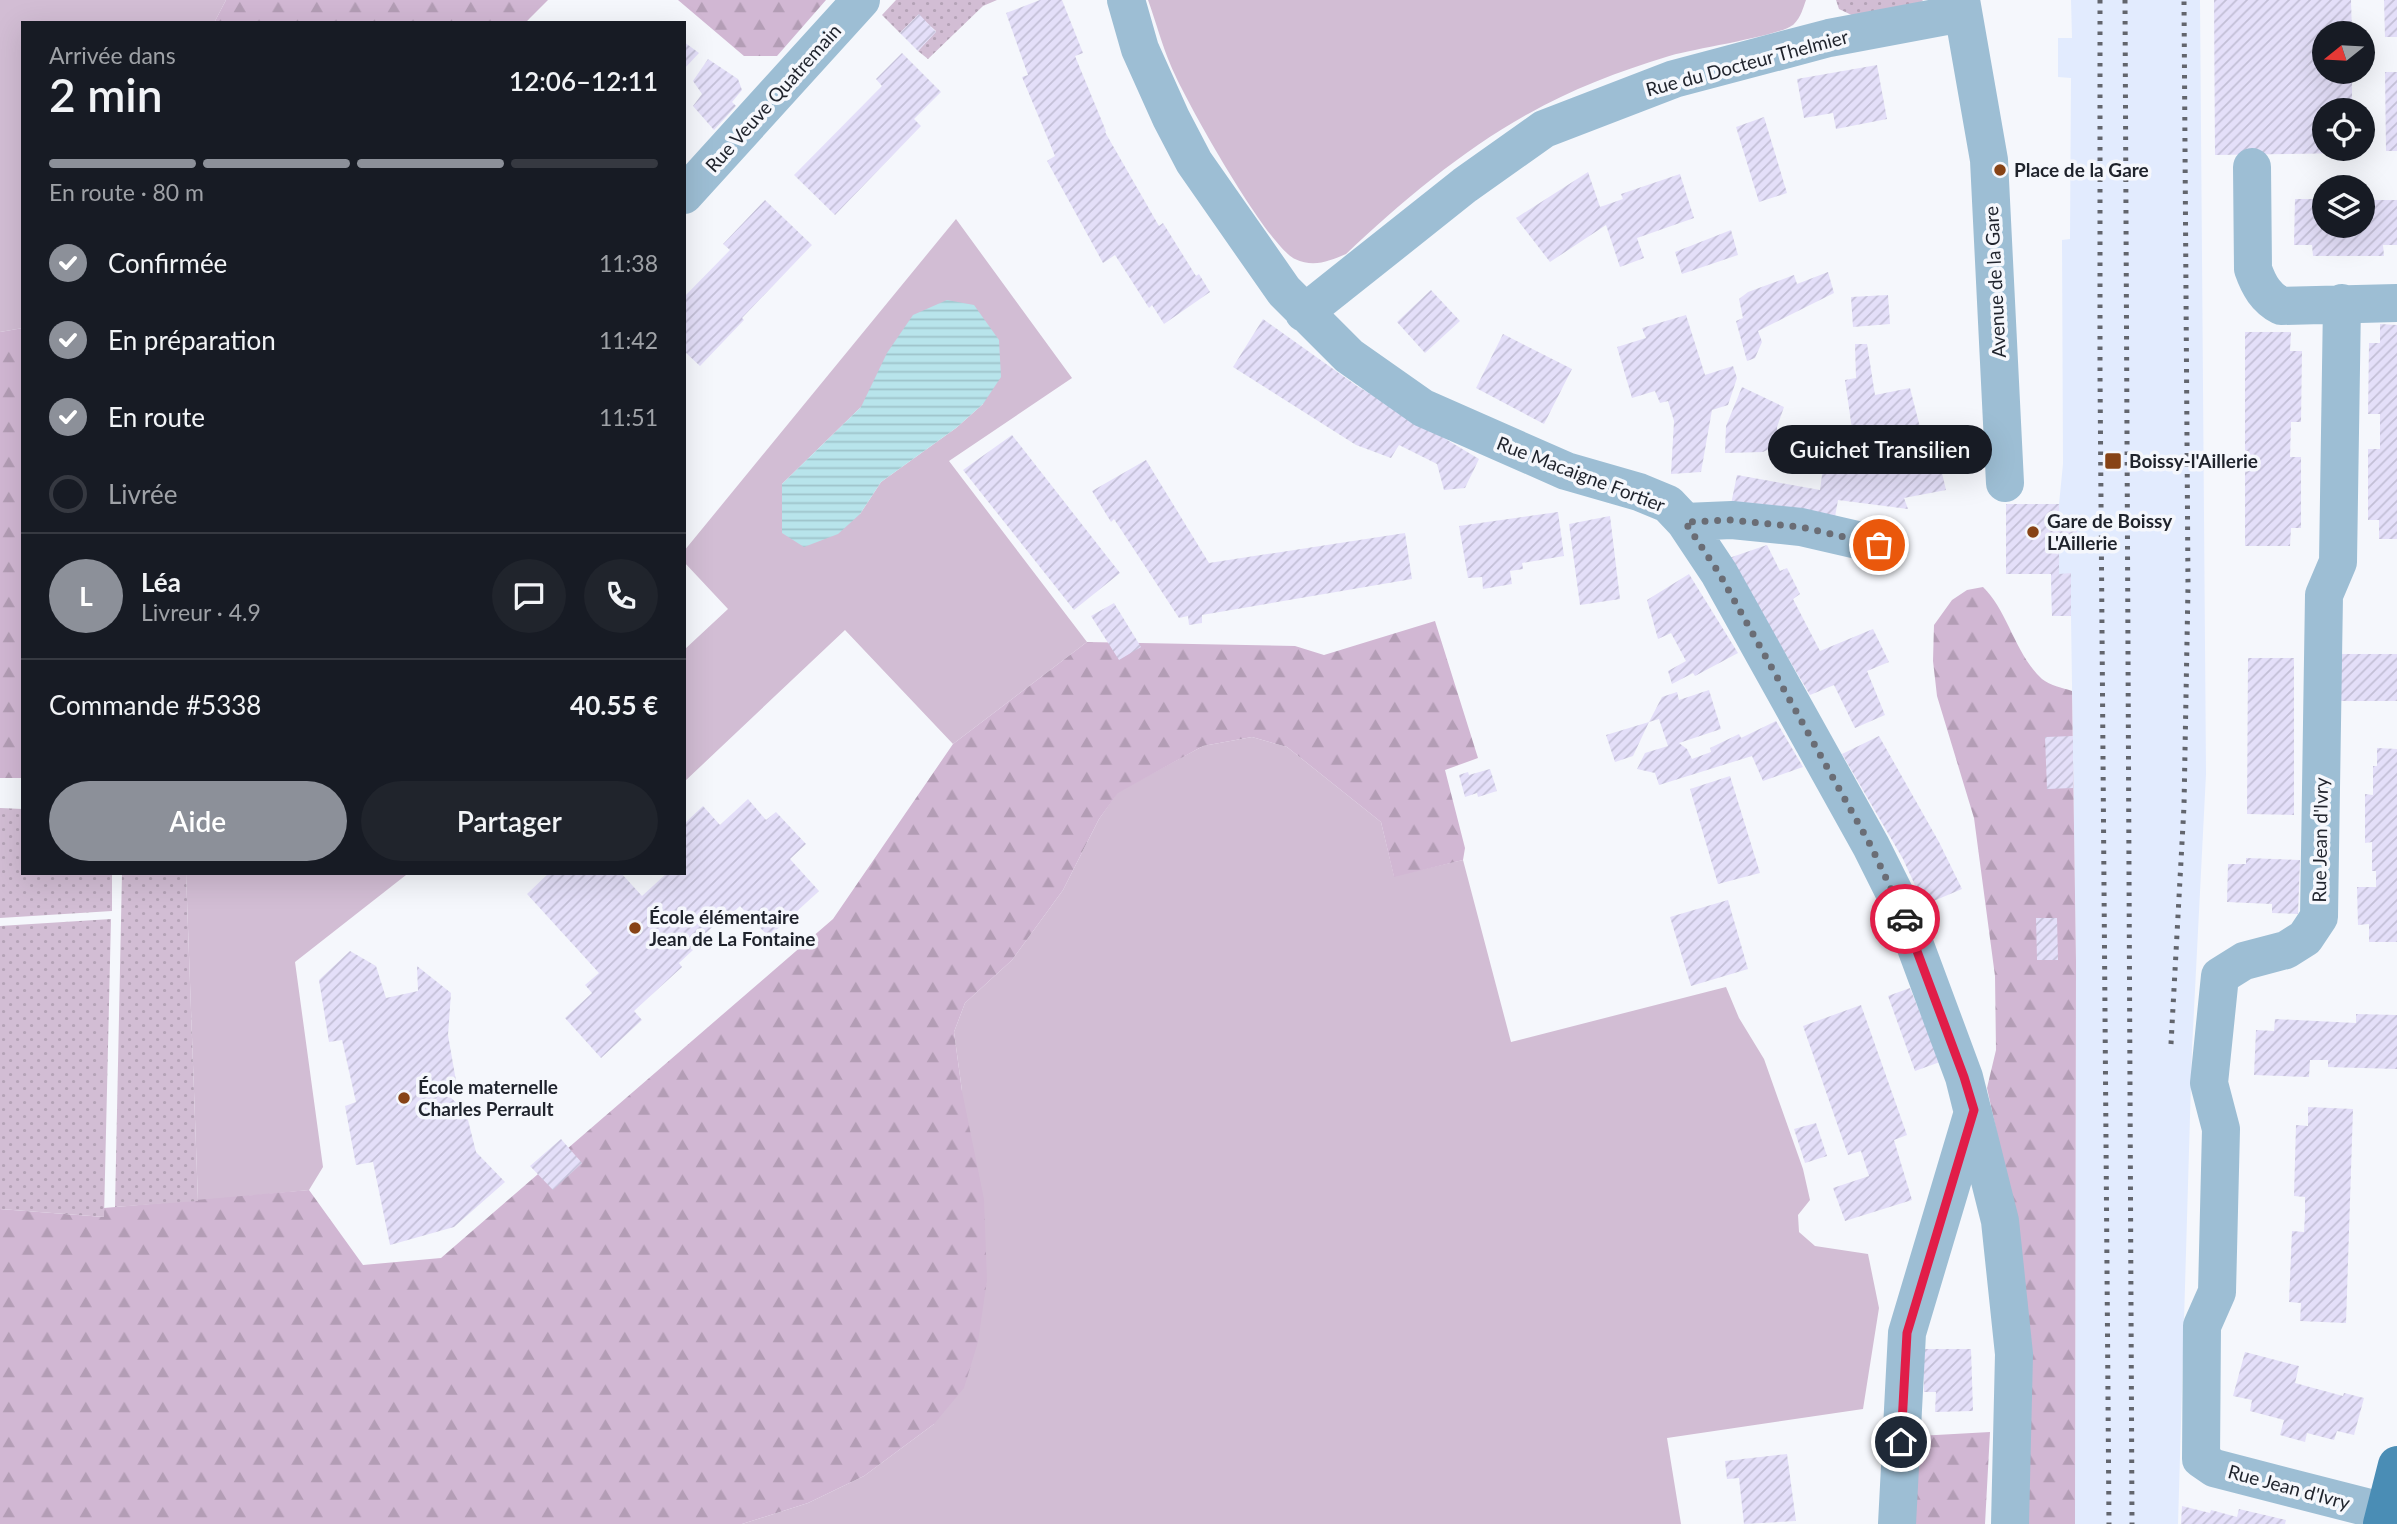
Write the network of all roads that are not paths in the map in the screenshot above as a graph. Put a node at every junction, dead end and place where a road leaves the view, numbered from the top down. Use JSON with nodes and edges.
{"nodes":[{"id":1,"x":860,"y":0,"type":"edge"},
{"id":2,"x":1126,"y":0,"type":"edge"},
{"id":3,"x":1961,"y":6,"type":"edge"},
{"id":4,"x":2252,"y":167,"type":"dead end"},
{"id":5,"x":686,"y":193,"type":"edge"},
{"id":6,"x":2342,"y":303,"type":"junction"},
{"id":7,"x":2397,"y":303,"type":"edge"},
{"id":8,"x":1304,"y":313,"type":"junction"},
{"id":9,"x":2005,"y":483,"type":"dead end"},
{"id":10,"x":1685,"y":522,"type":"junction"},
{"id":11,"x":1879,"y":545,"type":"dead end"},
{"id":12,"x":1974,"y":1110,"type":"junction"},
{"id":13,"x":2397,"y":1465,"type":"edge"},
{"id":14,"x":2383,"y":1518,"type":"edge"},
{"id":15,"x":1897,"y":1524,"type":"edge"},
{"id":16,"x":2010,"y":1524,"type":"edge"}],
"edges":[{"from":1,"to":5,"type":"street","name":"Rue Veuve Quatremain"},
{"from":2,"to":8,"type":"street","name":"Rue Macaigne Fortier"},
{"from":3,"to":8,"type":"street","name":"Rue du Docteur Thelmier"},
{"from":3,"to":9,"type":"street","name":"Avenue de la Gare"},
{"from":4,"to":6,"type":"street"},
{"from":6,"to":7,"type":"street"},
{"from":6,"to":14,"type":"street","name":"Rue Jean d'Ivry"},
{"from":8,"to":10,"type":"street","name":"Rue Macaigne Fortier"},
{"from":10,"to":11,"type":"street"},
{"from":10,"to":12,"type":"street","name":"Rue Macaigne Fortier"},
{"from":12,"to":15,"type":"street"},
{"from":12,"to":16,"type":"street","name":"Rue Macaigne Fortier"},
{"from":13,"to":14,"type":"main road"}]}
